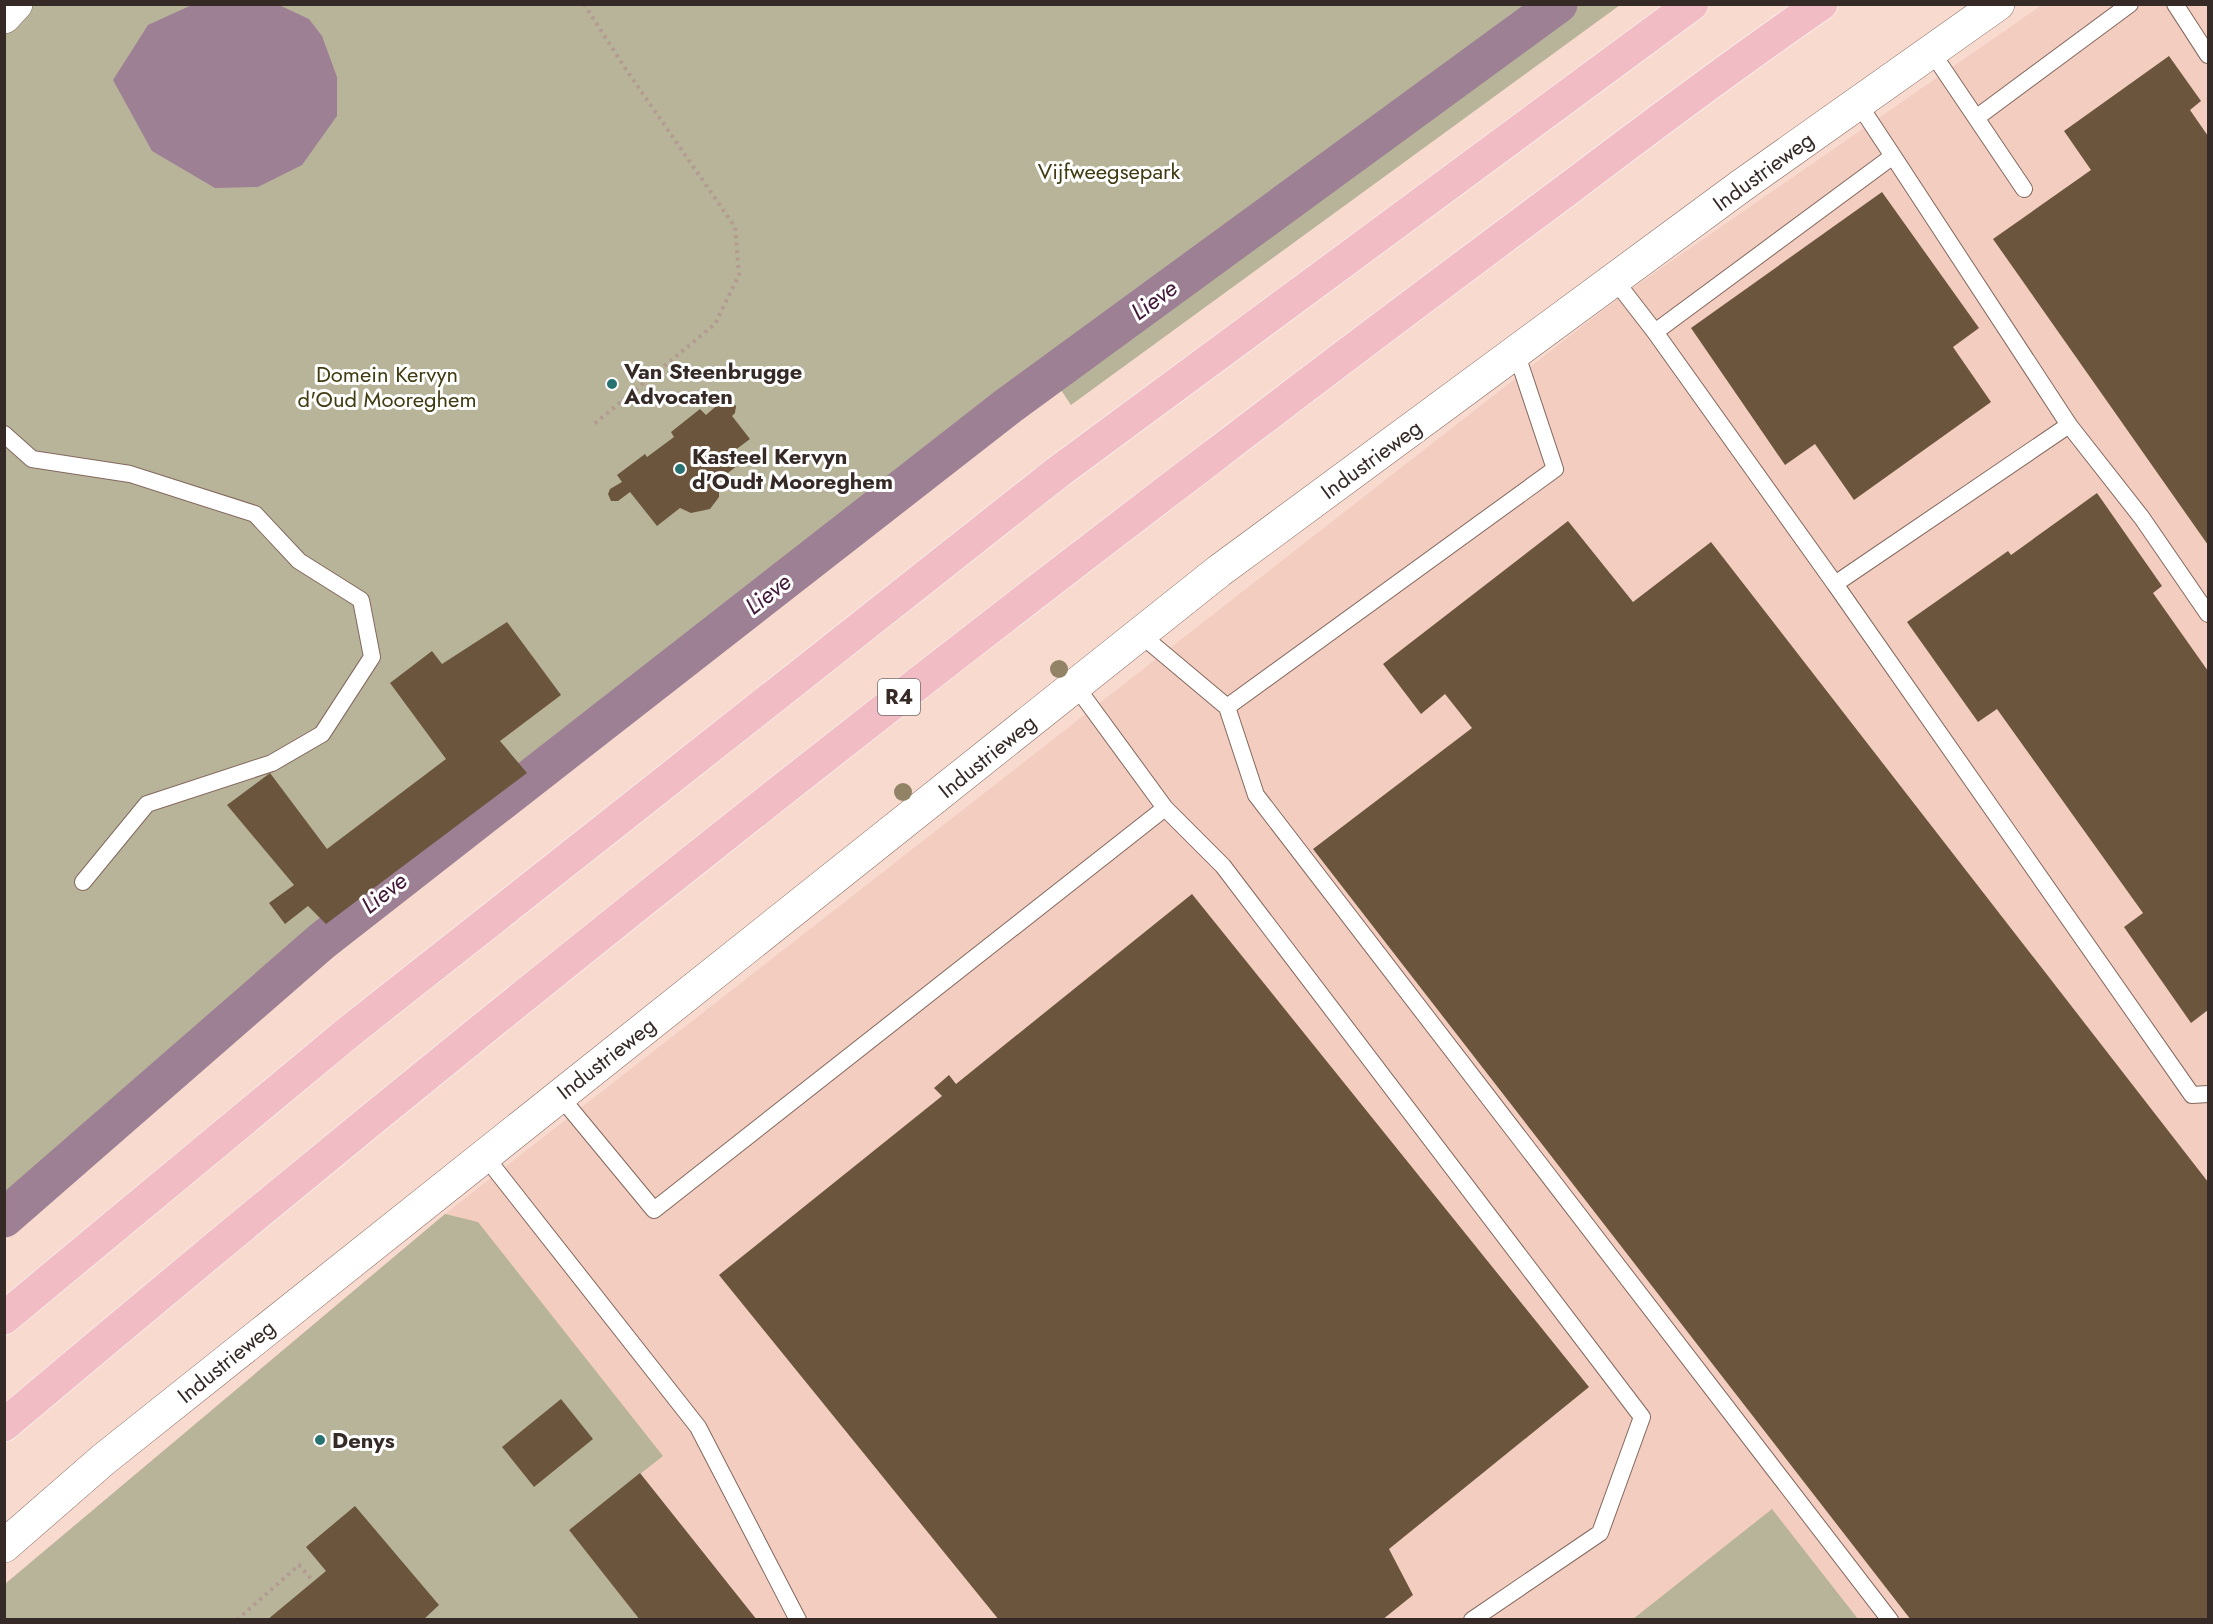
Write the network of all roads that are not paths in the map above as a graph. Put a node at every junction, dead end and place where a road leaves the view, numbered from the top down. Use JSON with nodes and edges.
{"nodes":[{"id":1,"x":16,"y":4,"type":"edge"},
{"id":2,"x":1692,"y":4,"type":"edge"},
{"id":3,"x":1821,"y":4,"type":"edge"},
{"id":4,"x":1998,"y":4,"type":"edge"},
{"id":5,"x":2130,"y":4,"type":"edge"},
{"id":6,"x":2175,"y":4,"type":"edge"},
{"id":7,"x":4,"y":18,"type":"edge"},
{"id":8,"x":1931,"y":51,"type":"junction"},
{"id":9,"x":2208,"y":55,"type":"edge"},
{"id":10,"x":1858,"y":103,"type":"junction"},
{"id":11,"x":1976,"y":118,"type":"junction"},
{"id":12,"x":1893,"y":156,"type":"junction"},
{"id":13,"x":2024,"y":189,"type":"dead end"},
{"id":14,"x":1614,"y":279,"type":"junction"},
{"id":15,"x":1656,"y":332,"type":"junction"},
{"id":16,"x":1516,"y":352,"type":"junction"},
{"id":17,"x":2068,"y":425,"type":"junction"},
{"id":18,"x":4,"y":434,"type":"edge"},
{"id":19,"x":1835,"y":584,"type":"junction"},
{"id":20,"x":2208,"y":614,"type":"edge"},
{"id":21,"x":1140,"y":634,"type":"junction"},
{"id":22,"x":1076,"y":685,"type":"junction"},
{"id":23,"x":1227,"y":707,"type":"junction"},
{"id":24,"x":1165,"y":808,"type":"junction"},
{"id":25,"x":83,"y":882,"type":"dead end"},
{"id":26,"x":2208,"y":1094,"type":"edge"},
{"id":27,"x":559,"y":1095,"type":"junction"},
{"id":28,"x":484,"y":1155,"type":"junction"},
{"id":29,"x":4,"y":1318,"type":"edge"},
{"id":30,"x":4,"y":1425,"type":"edge"},
{"id":31,"x":4,"y":1546,"type":"edge"},
{"id":32,"x":798,"y":1620,"type":"edge"},
{"id":33,"x":1472,"y":1620,"type":"edge"},
{"id":34,"x":1890,"y":1620,"type":"edge"}],
"edges":[{"from":1,"to":7,"type":"street"},
{"from":2,"to":29,"type":"highway"},
{"from":3,"to":30,"type":"highway","number":"R4"},
{"from":4,"to":8,"type":"street","name":"Industrieweg"},
{"from":5,"to":11,"type":"lane"},
{"from":6,"to":9,"type":"lane"},
{"from":8,"to":10,"type":"street","name":"Industrieweg"},
{"from":8,"to":11,"type":"lane"},
{"from":10,"to":12,"type":"lane"},
{"from":10,"to":14,"type":"street","name":"Industrieweg"},
{"from":11,"to":13,"type":"lane"},
{"from":12,"to":15,"type":"lane"},
{"from":12,"to":17,"type":"lane"},
{"from":14,"to":15,"type":"lane"},
{"from":14,"to":16,"type":"street","name":"Industrieweg"},
{"from":15,"to":19,"type":"lane"},
{"from":16,"to":21,"type":"street","name":"Industrieweg"},
{"from":16,"to":23,"type":"lane"},
{"from":17,"to":19,"type":"lane"},
{"from":17,"to":20,"type":"lane"},
{"from":18,"to":25,"type":"lane"},
{"from":19,"to":26,"type":"lane"},
{"from":21,"to":22,"type":"street","name":"Industrieweg"},
{"from":21,"to":23,"type":"lane"},
{"from":22,"to":24,"type":"lane"},
{"from":22,"to":27,"type":"street","name":"Industrieweg"},
{"from":23,"to":34,"type":"lane"},
{"from":24,"to":27,"type":"lane"},
{"from":24,"to":33,"type":"lane"},
{"from":27,"to":28,"type":"street","name":"Industrieweg"},
{"from":28,"to":31,"type":"street","name":"Industrieweg"},
{"from":28,"to":32,"type":"lane"}]}
